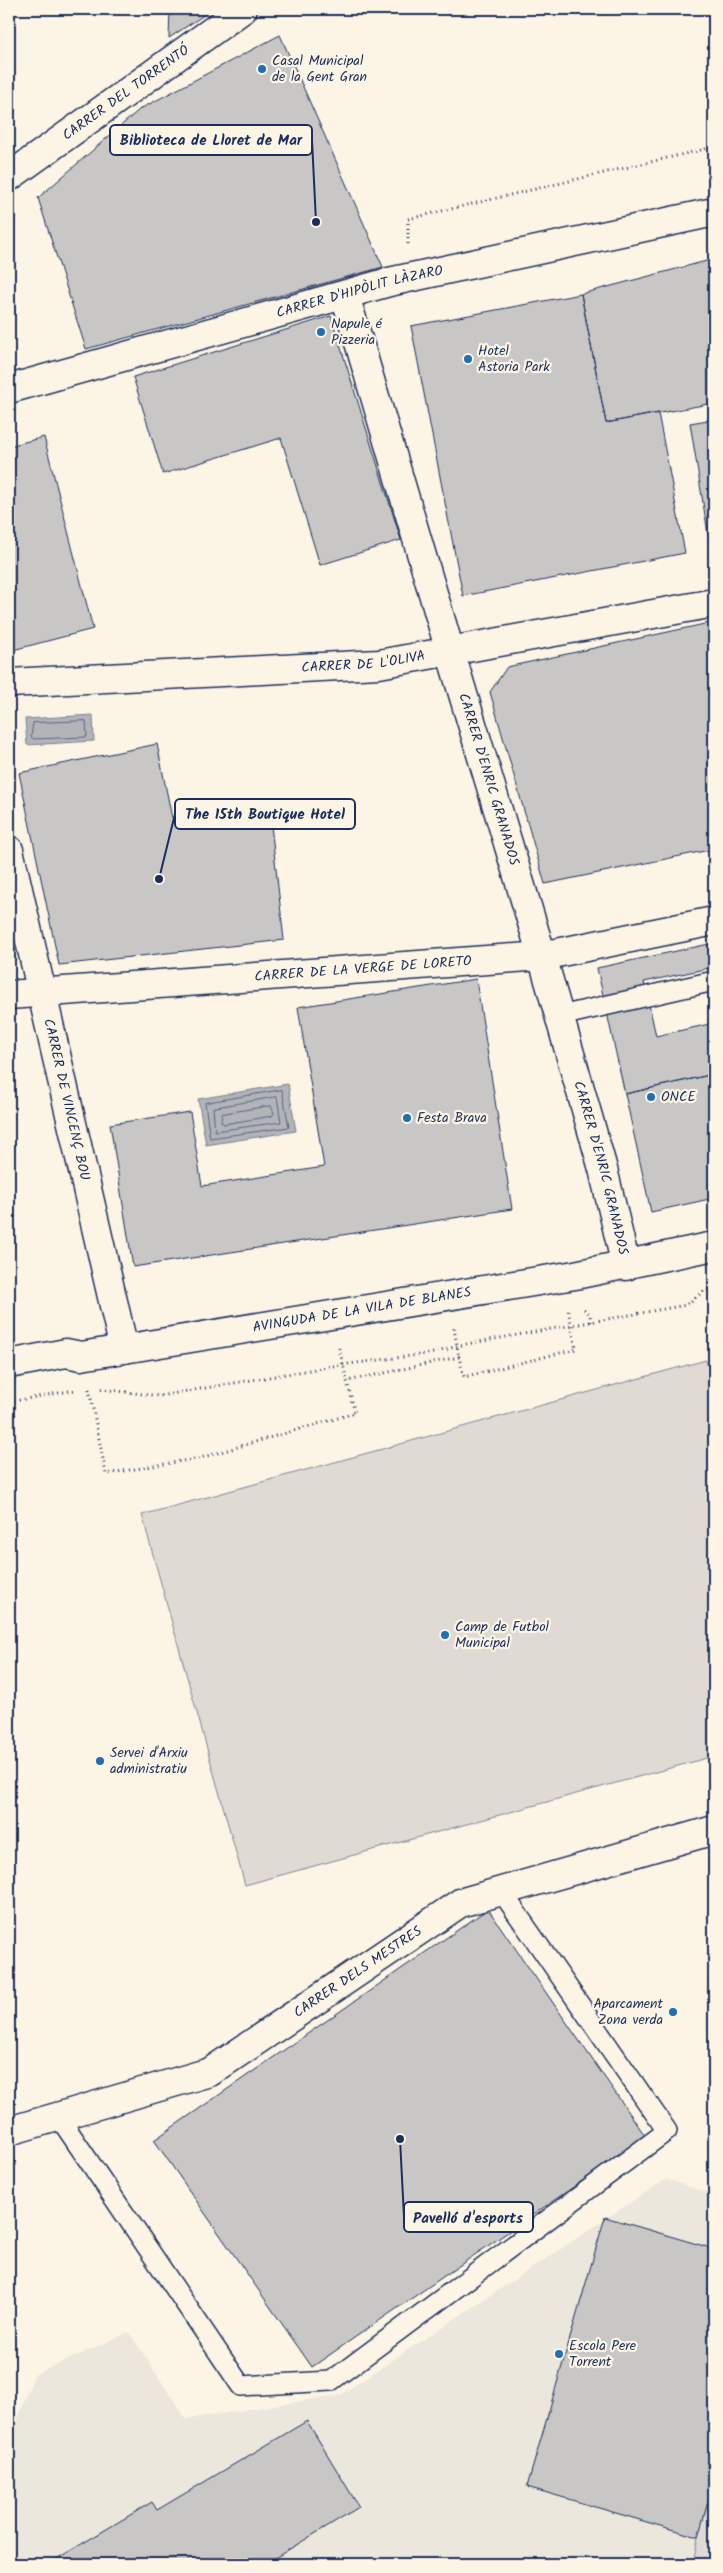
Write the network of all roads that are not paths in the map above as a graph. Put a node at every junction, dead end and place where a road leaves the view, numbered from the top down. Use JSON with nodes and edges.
{"nodes":[{"id":1,"x":243,"y":9,"type":"edge"},
{"id":2,"x":9,"y":177,"type":"edge"},
{"id":3,"x":714,"y":212,"type":"edge"},
{"id":4,"x":345,"y":295,"type":"junction"},
{"id":5,"x":9,"y":389,"type":"edge"},
{"id":6,"x":714,"y":604,"type":"edge"},
{"id":7,"x":450,"y":652,"type":"junction"},
{"id":8,"x":9,"y":683,"type":"edge"},
{"id":9,"x":9,"y":850,"type":"edge"},
{"id":10,"x":714,"y":921,"type":"edge"},
{"id":11,"x":542,"y":956,"type":"junction"},
{"id":12,"x":714,"y":981,"type":"edge"},
{"id":13,"x":42,"y":991,"type":"junction"},
{"id":14,"x":9,"y":995,"type":"edge"},
{"id":15,"x":560,"y":1016,"type":"junction"},
{"id":16,"x":714,"y":1246,"type":"edge"},
{"id":17,"x":626,"y":1266,"type":"junction"},
{"id":18,"x":124,"y":1349,"type":"junction"},
{"id":19,"x":9,"y":1364,"type":"edge"},
{"id":20,"x":714,"y":1830,"type":"edge"},
{"id":21,"x":502,"y":1892,"type":"junction"},
{"id":22,"x":59,"y":2117,"type":"junction"},
{"id":23,"x":9,"y":2131,"type":"edge"}],
"edges":[{"from":1,"to":2,"type":"street","name":"CARRER DEL TORRENTÓ"},
{"from":3,"to":4,"type":"street","name":"CARRER D'HIPÒLIT LÀZARO"},
{"from":4,"to":5,"type":"street","name":"CARRER D'HIPÒLIT LÀZARO"},
{"from":4,"to":7,"type":"street","name":"CARRER D'ENRIC GRANADOS"},
{"from":6,"to":7,"type":"street","name":"CARRER DE L'OLIVA"},
{"from":7,"to":8,"type":"street","name":"CARRER DE L'OLIVA"},
{"from":7,"to":11,"type":"street","name":"CARRER D'ENRIC GRANADOS"},
{"from":9,"to":13,"type":"street","name":"CARRER DE VINCENÇ BOU"},
{"from":10,"to":11,"type":"street","name":"CARRER DE LA VERGE DE LORETO"},
{"from":11,"to":13,"type":"street","name":"CARRER DE LA VERGE DE LORETO"},
{"from":11,"to":15,"type":"street","name":"CARRER D'ENRIC GRANADOS"},
{"from":12,"to":15,"type":"lane"},
{"from":13,"to":14,"type":"street","name":"CARRER DE LA VERGE DE LORETO"},
{"from":13,"to":18,"type":"street","name":"CARRER DE VINCENÇ BOU"},
{"from":15,"to":17,"type":"street","name":"CARRER D'ENRIC GRANADOS"},
{"from":16,"to":17,"type":"street","name":"AVINGUDA DE LA VILA DE BLANES"},
{"from":17,"to":18,"type":"street","name":"AVINGUDA DE LA VILA DE BLANES"},
{"from":18,"to":19,"type":"street","name":"AVINGUDA DE LA VILA DE BLANES"},
{"from":20,"to":21,"type":"street","name":"CARRER DELS MESTRES"},
{"from":21,"to":22,"type":"street","name":"CARRER DELS MESTRES"},
{"from":21,"to":22,"type":"lane"},
{"from":22,"to":23,"type":"street","name":"CARRER DELS MESTRES"}]}
